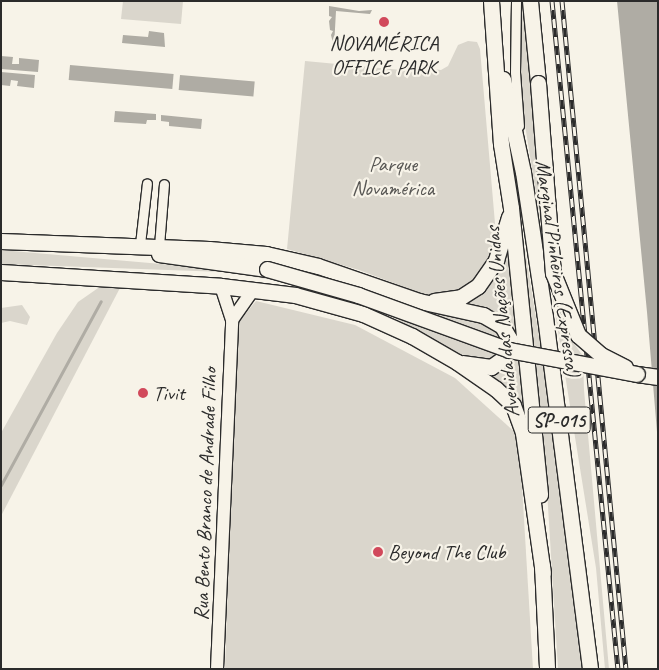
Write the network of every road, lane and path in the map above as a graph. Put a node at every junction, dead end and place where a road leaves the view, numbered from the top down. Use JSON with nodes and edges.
{"nodes":[{"id":1,"x":492,"y":1,"type":"edge"},
{"id":2,"x":516,"y":1,"type":"edge"},
{"id":3,"x":530,"y":1,"type":"edge"},
{"id":4,"x":497,"y":53,"type":"junction"},
{"id":5,"x":523,"y":172,"type":"junction"},
{"id":6,"x":147,"y":183,"type":"dead end"},
{"id":7,"x":164,"y":184,"type":"dead end"},
{"id":8,"x":511,"y":208,"type":"junction"},
{"id":9,"x":1,"y":241,"type":"edge"},
{"id":10,"x":140,"y":244,"type":"junction"},
{"id":11,"x":114,"y":246,"type":"junction"},
{"id":12,"x":159,"y":246,"type":"junction"},
{"id":13,"x":1,"y":272,"type":"edge"},
{"id":14,"x":221,"y":286,"type":"junction"},
{"id":15,"x":252,"y":290,"type":"junction"},
{"id":16,"x":419,"y":301,"type":"junction"},
{"id":17,"x":232,"y":320,"type":"junction"},
{"id":18,"x":457,"y":362,"type":"junction"},
{"id":19,"x":637,"y":374,"type":"junction"},
{"id":20,"x":658,"y":377,"type":"edge"},
{"id":21,"x":543,"y":574,"type":"junction"},
{"id":22,"x":217,"y":669,"type":"edge"},
{"id":23,"x":547,"y":669,"type":"edge"},
{"id":24,"x":590,"y":669,"type":"edge"}],
"edges":[{"from":1,"to":4,"type":"highway","name":"Avenida das Nações Unidas","number":"SP-015"},
{"from":2,"to":5,"type":"street"},
{"from":3,"to":19,"type":"highway","bridge":true},
{"from":4,"to":5,"type":"highway","name":"Marginal Pinheiros (Expressa)","number":"SP-015"},
{"from":4,"to":8,"type":"highway","name":"Avenida das Nações Unidas"},
{"from":5,"to":24,"type":"highway","name":"Marginal Pinheiros (Expressa)","number":"SP-015"},
{"from":6,"to":10,"type":"street"},
{"from":7,"to":12,"type":"street"},
{"from":8,"to":16,"type":"highway"},
{"from":8,"to":21,"type":"highway","name":"Avenida das Nações Unidas"},
{"from":9,"to":11,"type":"highway"},
{"from":10,"to":11,"type":"highway"},
{"from":10,"to":12,"type":"highway"},
{"from":11,"to":19,"type":"highway","bridge":true},
{"from":12,"to":16,"type":"highway"},
{"from":13,"to":14,"type":"highway"},
{"from":14,"to":15,"type":"highway"},
{"from":14,"to":17,"type":"street","name":"Rua Bento Branco de Andrade Filho"},
{"from":15,"to":17,"type":"street"},
{"from":15,"to":18,"type":"highway"},
{"from":16,"to":18,"type":"highway"},
{"from":17,"to":22,"type":"street","name":"Rua Bento Branco de Andrade Filho"},
{"from":18,"to":21,"type":"highway"},
{"from":19,"to":20,"type":"highway"},
{"from":21,"to":23,"type":"highway","name":"Avenida das Nações Unidas"}]}
